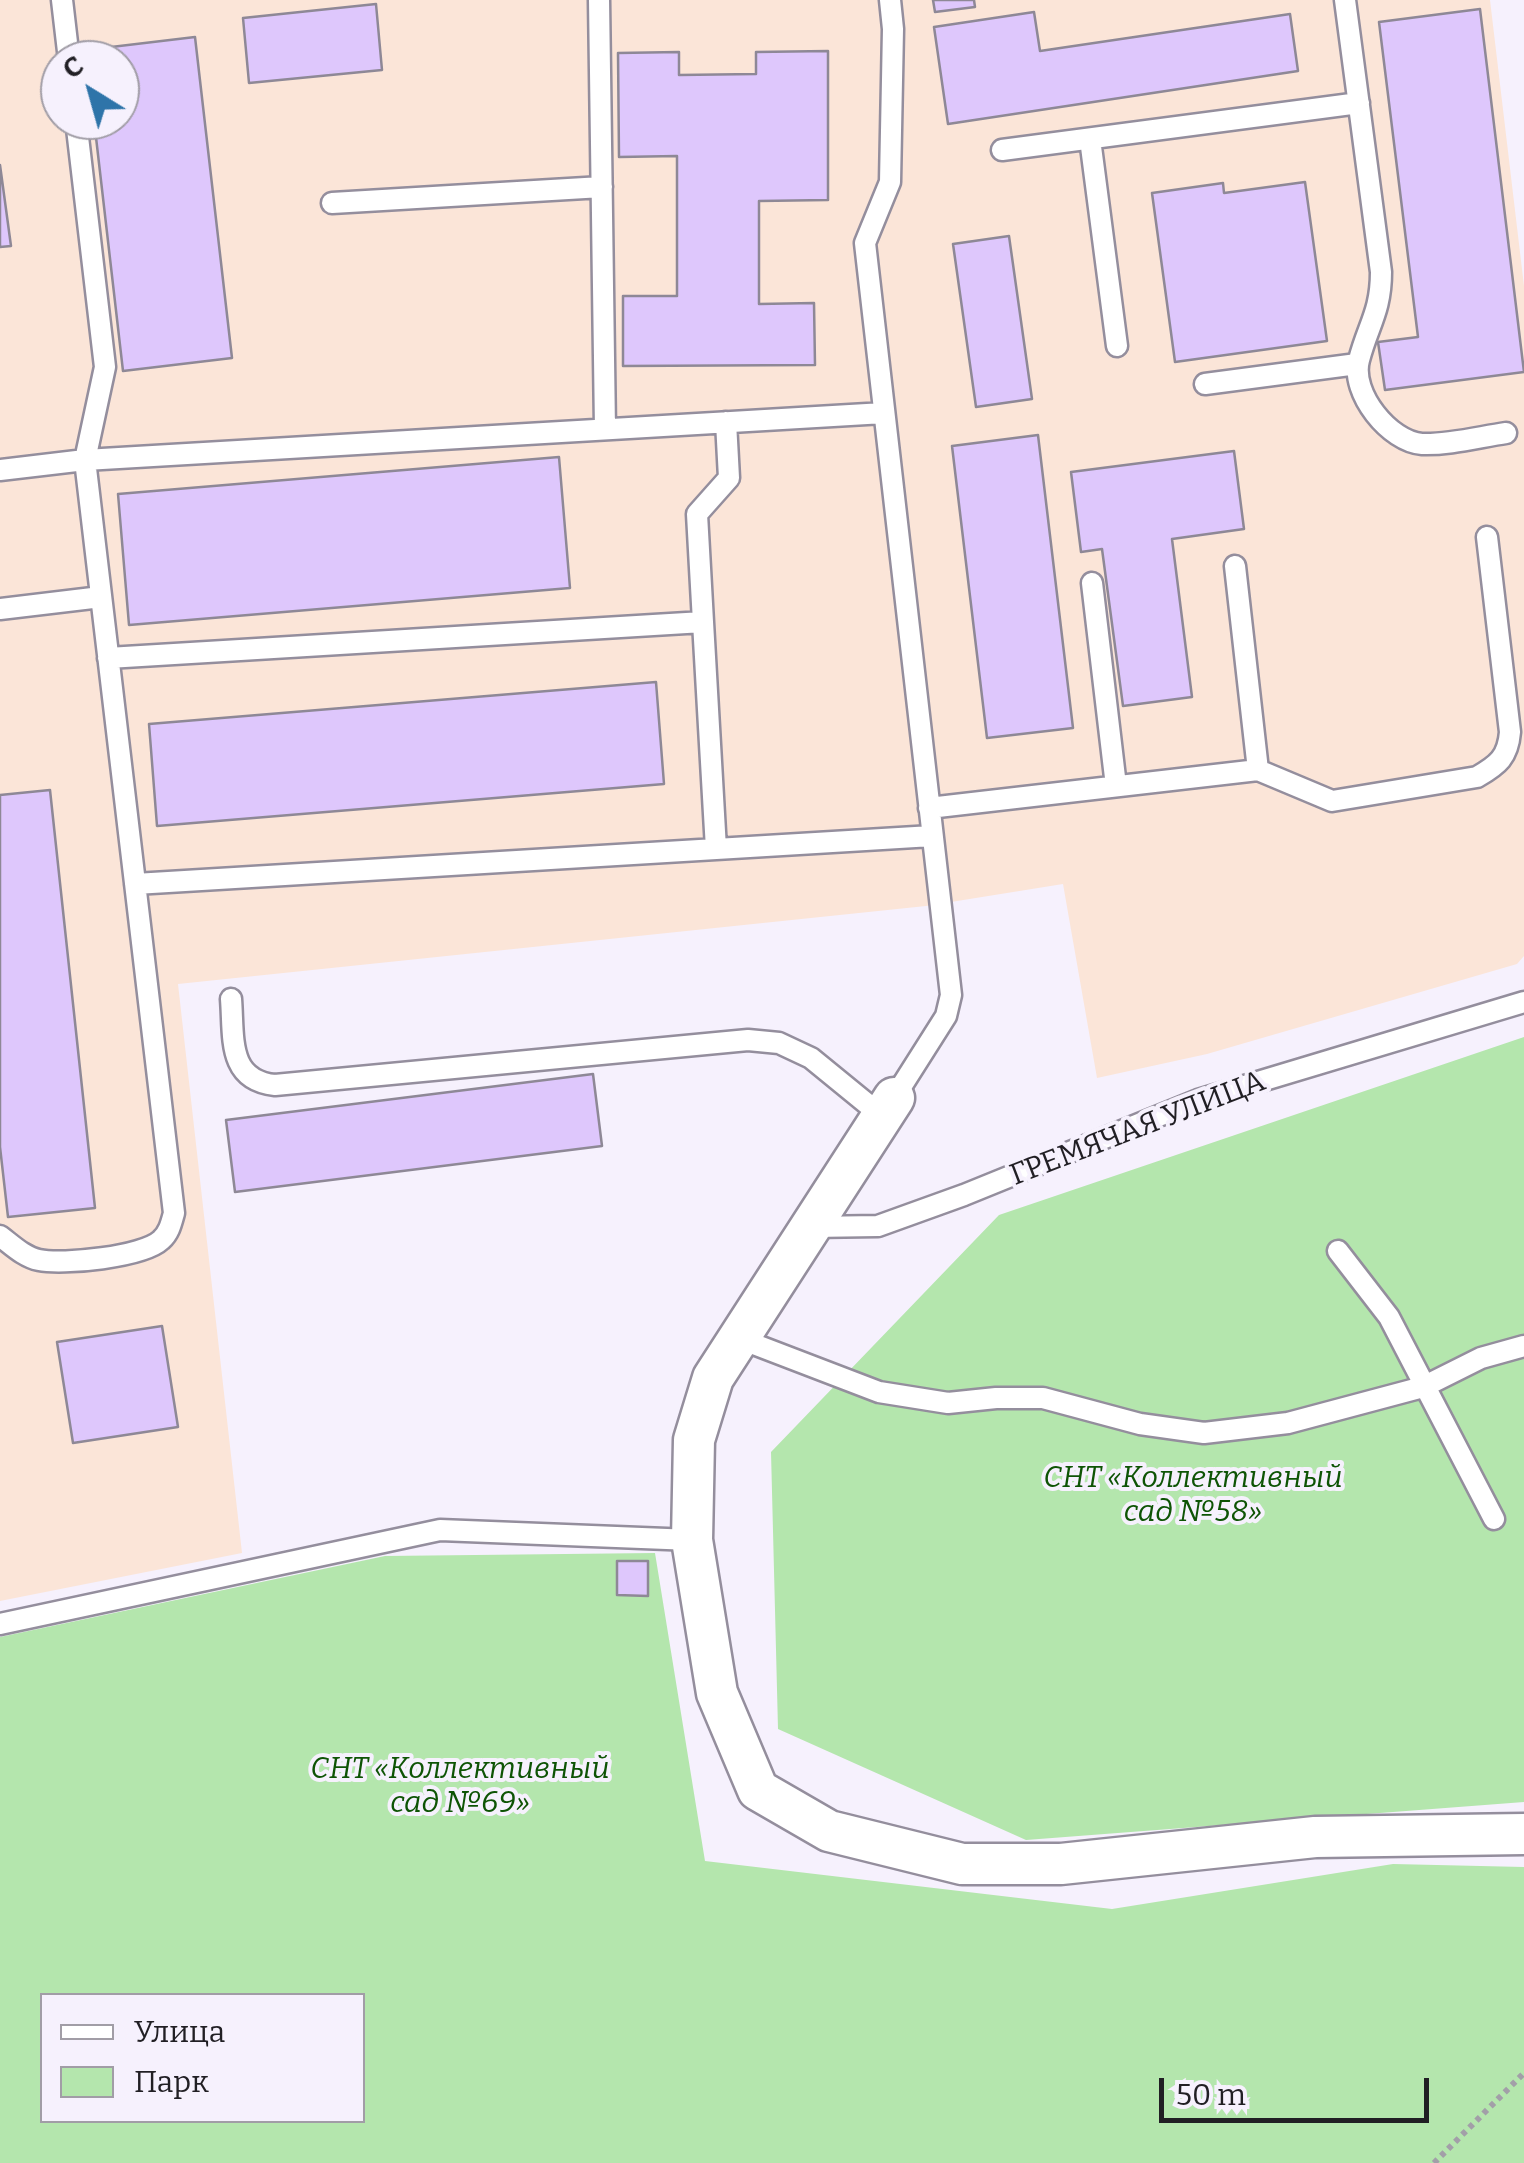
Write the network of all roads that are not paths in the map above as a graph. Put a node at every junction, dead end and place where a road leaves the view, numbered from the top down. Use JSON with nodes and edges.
{"nodes":[{"id":1,"x":62,"y":0,"type":"edge"},
{"id":2,"x":599,"y":0,"type":"edge"},
{"id":3,"x":890,"y":0,"type":"edge"},
{"id":4,"x":1346,"y":0,"type":"edge"},
{"id":5,"x":67,"y":40,"type":"edge"},
{"id":6,"x":1359,"y":103,"type":"junction"},
{"id":7,"x":1090,"y":139,"type":"junction"},
{"id":8,"x":78,"y":140,"type":"edge"},
{"id":9,"x":1002,"y":150,"type":"dead end"},
{"id":10,"x":602,"y":187,"type":"junction"},
{"id":11,"x":332,"y":203,"type":"dead end"},
{"id":12,"x":1117,"y":346,"type":"dead end"},
{"id":13,"x":1357,"y":364,"type":"junction"},
{"id":14,"x":1205,"y":384,"type":"dead end"},
{"id":15,"x":884,"y":412,"type":"junction"},
{"id":16,"x":726,"y":422,"type":"junction"},
{"id":17,"x":605,"y":429,"type":"junction"},
{"id":18,"x":1506,"y":434,"type":"dead end"},
{"id":19,"x":85,"y":460,"type":"junction"},
{"id":20,"x":0,"y":470,"type":"edge"},
{"id":21,"x":1488,"y":536,"type":"dead end"},
{"id":22,"x":1235,"y":566,"type":"dead end"},
{"id":23,"x":1092,"y":583,"type":"dead end"},
{"id":24,"x":102,"y":597,"type":"junction"},
{"id":25,"x":0,"y":609,"type":"edge"},
{"id":26,"x":703,"y":622,"type":"junction"},
{"id":27,"x":108,"y":658,"type":"junction"},
{"id":28,"x":1258,"y":770,"type":"junction"},
{"id":29,"x":1116,"y":786,"type":"junction"},
{"id":30,"x":929,"y":808,"type":"junction"},
{"id":31,"x":932,"y":836,"type":"junction"},
{"id":32,"x":716,"y":849,"type":"junction"},
{"id":33,"x":135,"y":884,"type":"junction"},
{"id":34,"x":231,"y":999,"type":"dead end"},
{"id":35,"x":1524,"y":1002,"type":"edge"},
{"id":36,"x":888,"y":1107,"type":"junction"},
{"id":37,"x":809,"y":1227,"type":"junction"},
{"id":38,"x":0,"y":1236,"type":"edge"},
{"id":39,"x":1338,"y":1251,"type":"dead end"},
{"id":40,"x":738,"y":1338,"type":"junction"},
{"id":41,"x":1524,"y":1346,"type":"edge"},
{"id":42,"x":1423,"y":1387,"type":"junction"},
{"id":43,"x":1494,"y":1519,"type":"dead end"},
{"id":44,"x":692,"y":1540,"type":"junction"},
{"id":45,"x":0,"y":1624,"type":"edge"},
{"id":46,"x":1524,"y":1834,"type":"edge"}],
"edges":[{"from":1,"to":5,"type":"lane"},
{"from":2,"to":10,"type":"lane"},
{"from":3,"to":15,"type":"lane"},
{"from":4,"to":6,"type":"lane"},
{"from":6,"to":7,"type":"lane"},
{"from":6,"to":13,"type":"lane"},
{"from":7,"to":9,"type":"lane"},
{"from":7,"to":12,"type":"lane"},
{"from":8,"to":19,"type":"lane"},
{"from":10,"to":11,"type":"lane"},
{"from":10,"to":17,"type":"lane"},
{"from":13,"to":14,"type":"lane"},
{"from":13,"to":18,"type":"lane"},
{"from":15,"to":16,"type":"lane"},
{"from":15,"to":30,"type":"lane"},
{"from":16,"to":17,"type":"lane"},
{"from":16,"to":26,"type":"lane"},
{"from":17,"to":19,"type":"lane"},
{"from":19,"to":20,"type":"lane"},
{"from":19,"to":24,"type":"lane"},
{"from":21,"to":28,"type":"lane"},
{"from":22,"to":28,"type":"lane"},
{"from":23,"to":29,"type":"lane"},
{"from":24,"to":25,"type":"lane"},
{"from":24,"to":27,"type":"lane"},
{"from":26,"to":27,"type":"lane"},
{"from":26,"to":32,"type":"lane"},
{"from":27,"to":33,"type":"lane"},
{"from":28,"to":29,"type":"lane"},
{"from":29,"to":30,"type":"lane"},
{"from":30,"to":31,"type":"lane"},
{"from":31,"to":32,"type":"lane"},
{"from":31,"to":36,"type":"lane"},
{"from":32,"to":33,"type":"lane"},
{"from":33,"to":38,"type":"lane"},
{"from":34,"to":36,"type":"lane"},
{"from":35,"to":37,"type":"lane","name":"ГРЕМЯЧАЯ УЛИЦА"},
{"from":36,"to":37,"type":"street"},
{"from":37,"to":40,"type":"street"},
{"from":39,"to":42,"type":"lane"},
{"from":40,"to":42,"type":"lane"},
{"from":40,"to":44,"type":"street"},
{"from":41,"to":42,"type":"lane"},
{"from":42,"to":43,"type":"lane"},
{"from":44,"to":45,"type":"lane"},
{"from":44,"to":46,"type":"street"}]}
